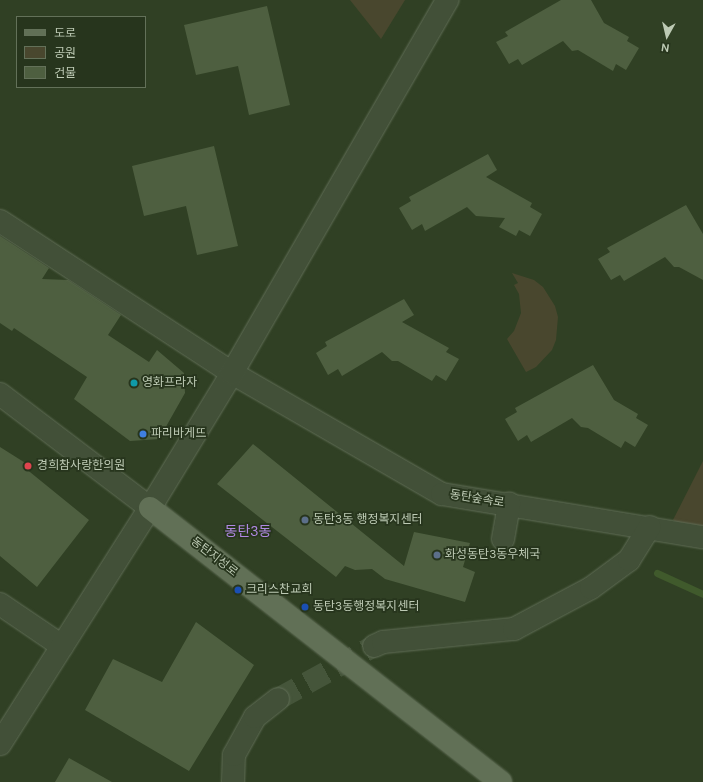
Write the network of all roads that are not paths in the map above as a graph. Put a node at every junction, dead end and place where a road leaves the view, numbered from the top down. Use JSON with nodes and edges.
{"nodes":[{"id":1,"x":447,"y":0,"type":"edge"},
{"id":2,"x":0,"y":221,"type":"edge"},
{"id":3,"x":232,"y":373,"type":"junction"},
{"id":4,"x":0,"y":394,"type":"edge"},
{"id":5,"x":508,"y":504,"type":"junction"},
{"id":6,"x":150,"y":508,"type":"junction"},
{"id":7,"x":650,"y":527,"type":"junction"},
{"id":8,"x":703,"y":537,"type":"edge"},
{"id":9,"x":503,"y":539,"type":"dead end"},
{"id":10,"x":0,"y":604,"type":"edge"},
{"id":11,"x":62,"y":646,"type":"junction"},
{"id":12,"x":374,"y":646,"type":"tunnel mouth"},
{"id":13,"x":278,"y":699,"type":"tunnel mouth"},
{"id":14,"x":0,"y":744,"type":"edge"},
{"id":15,"x":233,"y":782,"type":"edge"},
{"id":16,"x":501,"y":782,"type":"edge"}],
"edges":[{"from":1,"to":3,"type":"street"},
{"from":2,"to":3,"type":"street","name":"동탄숲속로"},
{"from":3,"to":5,"type":"street","name":"동탄숲속로"},
{"from":3,"to":6,"type":"street"},
{"from":4,"to":6,"type":"street","name":"동탄지성로"},
{"from":5,"to":7,"type":"street","name":"동탄숲속로"},
{"from":5,"to":9,"type":"street"},
{"from":6,"to":11,"type":"street"},
{"from":6,"to":16,"type":"main road","name":"동탄지성로"},
{"from":7,"to":8,"type":"street","name":"동탄숲속로"},
{"from":7,"to":12,"type":"street"},
{"from":10,"to":11,"type":"street"},
{"from":11,"to":14,"type":"street"},
{"from":13,"to":15,"type":"street"}]}
